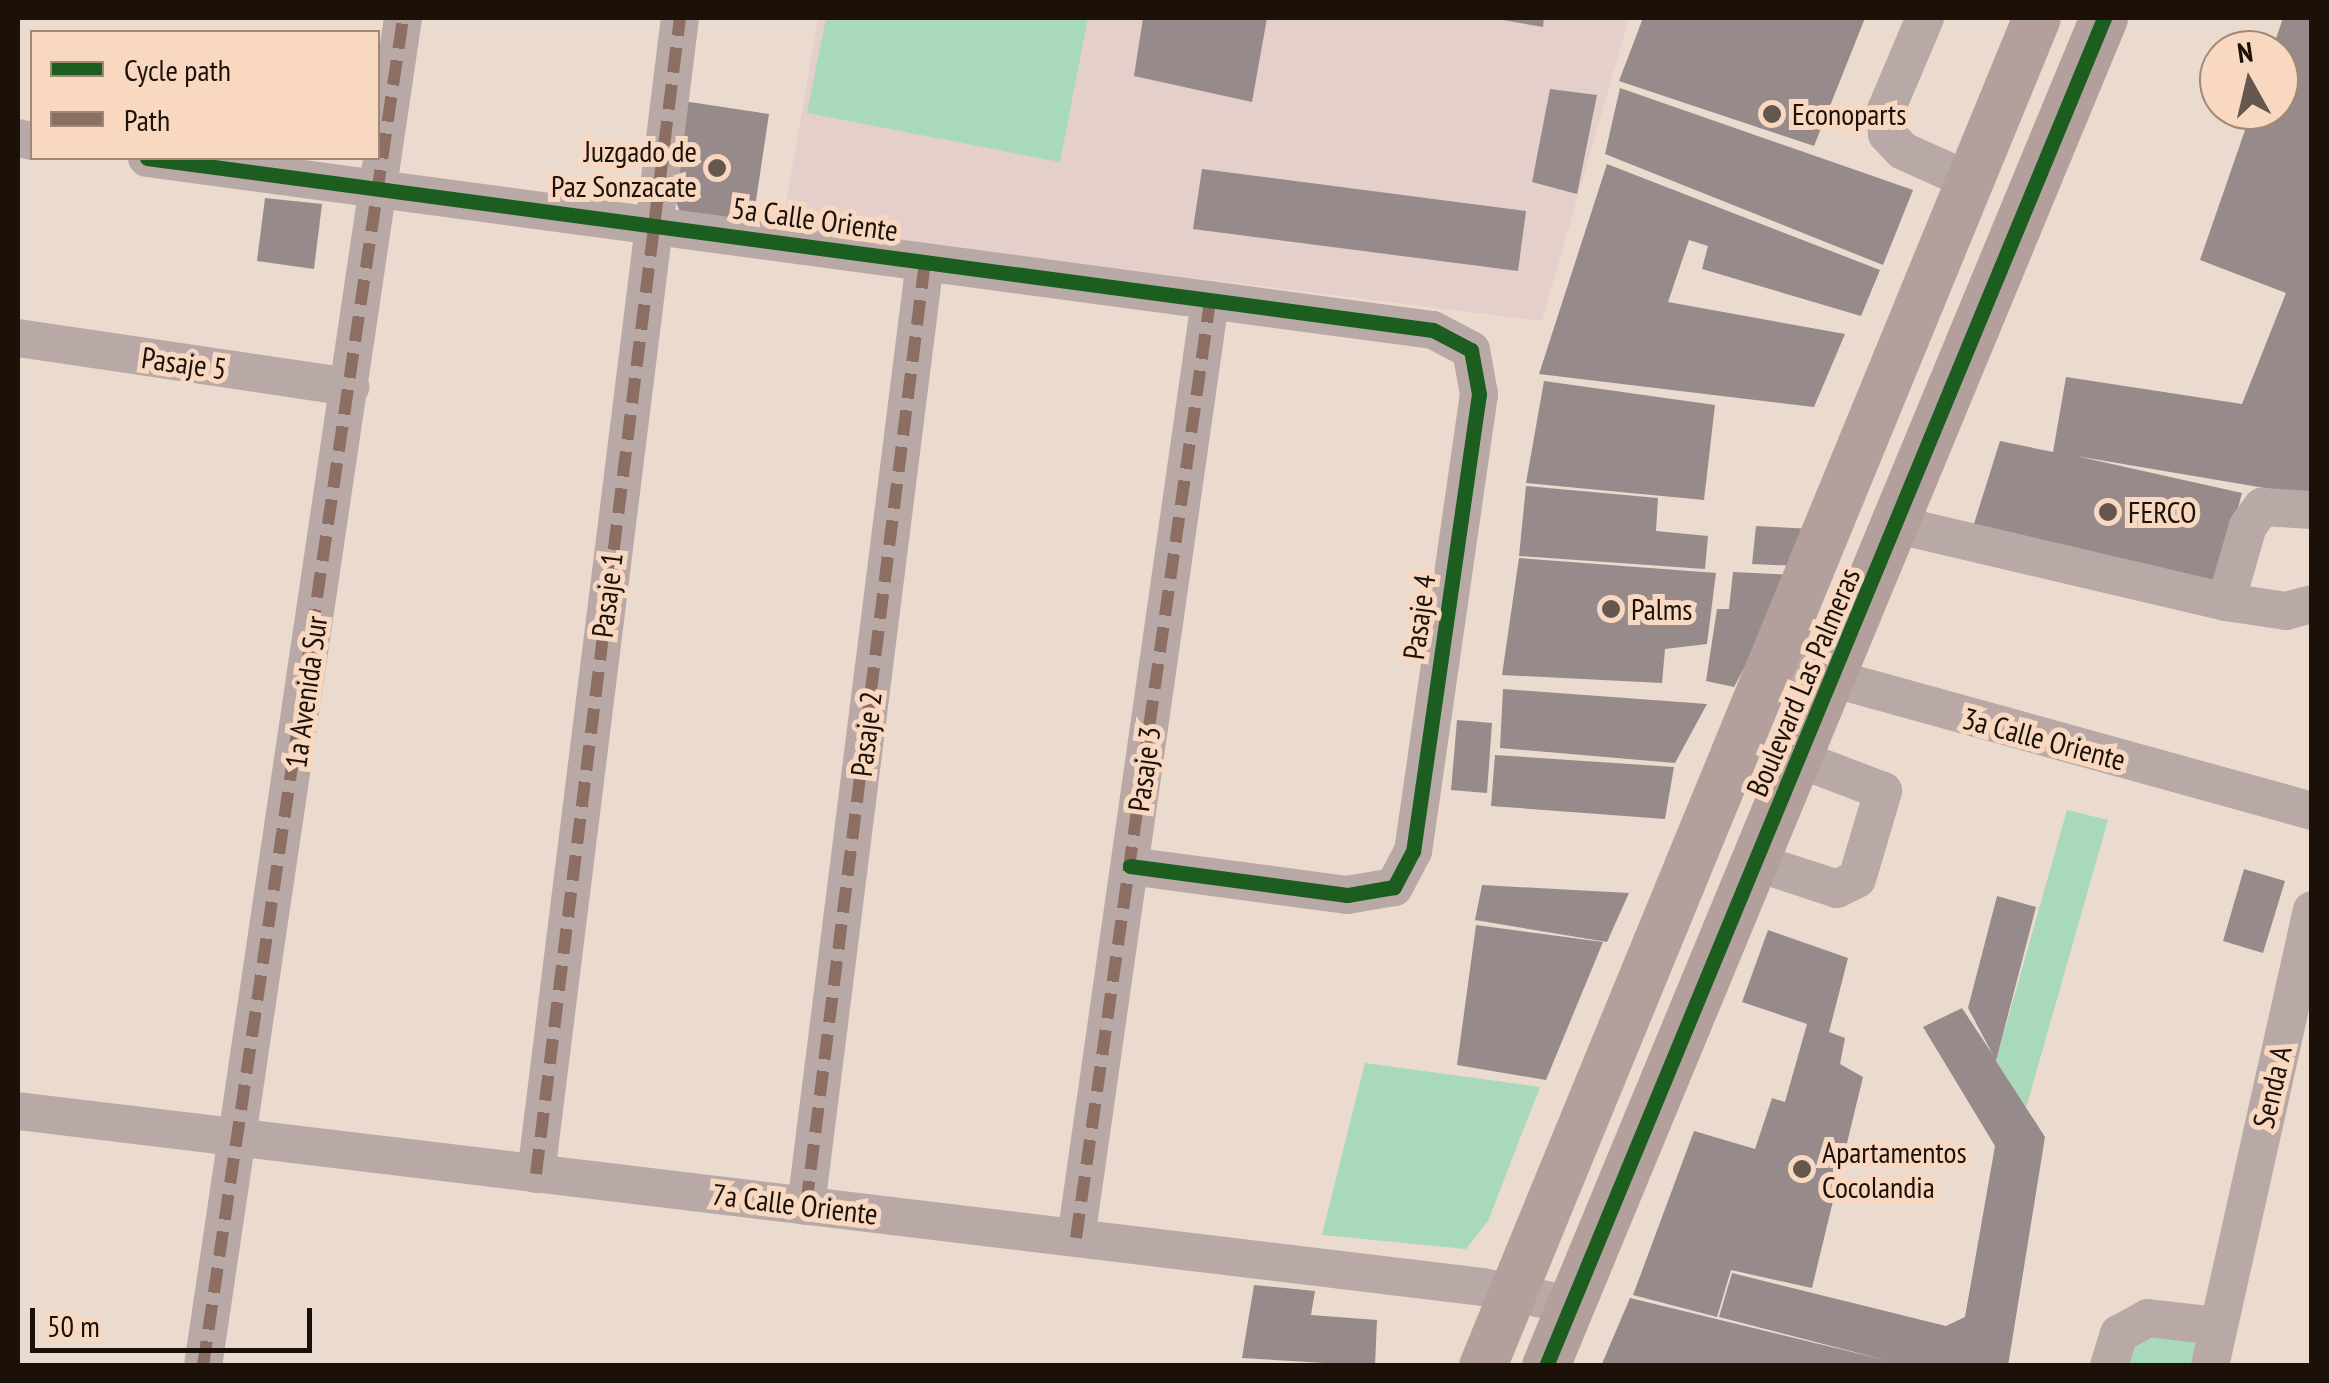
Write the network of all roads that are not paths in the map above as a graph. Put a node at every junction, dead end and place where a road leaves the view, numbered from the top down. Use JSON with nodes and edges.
{"nodes":[{"id":1,"x":403,"y":18,"type":"edge"},
{"id":2,"x":680,"y":18,"type":"edge"},
{"id":3,"x":1924,"y":18,"type":"edge"},
{"id":4,"x":2037,"y":18,"type":"edge"},
{"id":5,"x":2104,"y":18,"type":"edge"},
{"id":6,"x":161,"y":160,"type":"edge"},
{"id":7,"x":1972,"y":182,"type":"junction"},
{"id":8,"x":378,"y":192,"type":"junction"},
{"id":9,"x":653,"y":225,"type":"junction"},
{"id":10,"x":925,"y":262,"type":"junction"},
{"id":11,"x":1210,"y":300,"type":"junction"},
{"id":12,"x":18,"y":338,"type":"edge"},
{"id":13,"x":1471,"y":350,"type":"joint"},
{"id":14,"x":350,"y":388,"type":"junction"},
{"id":15,"x":2312,"y":510,"type":"edge"},
{"id":16,"x":1898,"y":524,"type":"junction"},
{"id":17,"x":2226,"y":602,"type":"junction"},
{"id":18,"x":2312,"y":604,"type":"edge"},
{"id":19,"x":1777,"y":663,"type":"junction"},
{"id":20,"x":1835,"y":680,"type":"junction"},
{"id":21,"x":1802,"y":760,"type":"junction"},
{"id":22,"x":2312,"y":811,"type":"edge"},
{"id":23,"x":1758,"y":863,"type":"junction"},
{"id":24,"x":1130,"y":866,"type":"junction"},
{"id":25,"x":2312,"y":910,"type":"edge"},
{"id":26,"x":18,"y":1112,"type":"edge"},
{"id":27,"x":241,"y":1138,"type":"junction"},
{"id":28,"x":536,"y":1174,"type":"junction"},
{"id":29,"x":806,"y":1206,"type":"junction"},
{"id":30,"x":1076,"y":1238,"type":"junction"},
{"id":31,"x":1513,"y":1291,"type":"junction"},
{"id":32,"x":1571,"y":1305,"type":"junction"},
{"id":33,"x":2217,"y":1326,"type":"junction"},
{"id":34,"x":204,"y":1366,"type":"edge"},
{"id":35,"x":1483,"y":1366,"type":"edge"},
{"id":36,"x":1546,"y":1366,"type":"edge"},
{"id":37,"x":2109,"y":1366,"type":"edge"},
{"id":38,"x":2210,"y":1366,"type":"edge"}],
"edges":[{"from":1,"to":8,"type":"street","name":"1a Avenida Sur"},
{"from":2,"to":9,"type":"street","name":"Pasaje 1"},
{"from":3,"to":7,"type":"street"},
{"from":4,"to":7,"type":"main road","name":"Boulevard Las Palmeras"},
{"from":5,"to":16,"type":"main road","name":"Boulevard Las Palmeras"},
{"from":6,"to":8,"type":"street","name":"5a Calle Oriente"},
{"from":7,"to":19,"type":"main road","name":"Boulevard Las Palmeras"},
{"from":8,"to":9,"type":"street","name":"5a Calle Oriente"},
{"from":8,"to":14,"type":"street","name":"1a Avenida Sur"},
{"from":9,"to":10,"type":"street","name":"5a Calle Oriente"},
{"from":9,"to":28,"type":"street","name":"Pasaje 1"},
{"from":10,"to":11,"type":"street","name":"5a Calle Oriente"},
{"from":10,"to":29,"type":"street","name":"Pasaje 2"},
{"from":11,"to":13,"type":"street","name":"5a Calle Oriente"},
{"from":11,"to":24,"type":"street","name":"Pasaje 3"},
{"from":12,"to":14,"type":"street","name":"Pasaje 5"},
{"from":13,"to":24,"type":"street","name":"Pasaje 4"},
{"from":14,"to":27,"type":"street","name":"1a Avenida Sur"},
{"from":15,"to":17,"type":"street"},
{"from":16,"to":17,"type":"street"},
{"from":16,"to":20,"type":"main road","name":"Boulevard Las Palmeras"},
{"from":17,"to":18,"type":"street"},
{"from":19,"to":20,"type":"street","name":"3a Calle Oriente"},
{"from":19,"to":31,"type":"main road","name":"Boulevard Las Palmeras"},
{"from":20,"to":21,"type":"main road","name":"Boulevard Las Palmeras"},
{"from":20,"to":22,"type":"street","name":"3a Calle Oriente"},
{"from":21,"to":23,"type":"main road","name":"Boulevard Las Palmeras"},
{"from":21,"to":23,"type":"street"},
{"from":23,"to":32,"type":"main road","name":"Boulevard Las Palmeras"},
{"from":24,"to":30,"type":"street","name":"Pasaje 3"},
{"from":25,"to":33,"type":"street","name":"Senda A"},
{"from":26,"to":27,"type":"street","name":"7a Calle Oriente"},
{"from":27,"to":28,"type":"street","name":"7a Calle Oriente"},
{"from":27,"to":34,"type":"street","name":"1a Avenida Sur"},
{"from":28,"to":29,"type":"street","name":"7a Calle Oriente"},
{"from":29,"to":30,"type":"street","name":"7a Calle Oriente"},
{"from":30,"to":31,"type":"street","name":"7a Calle Oriente"},
{"from":31,"to":32,"type":"street","name":"7a Calle Oriente"},
{"from":31,"to":35,"type":"main road","name":"Boulevard Las Palmeras"},
{"from":32,"to":36,"type":"main road","name":"Boulevard Las Palmeras"},
{"from":33,"to":37,"type":"street"},
{"from":33,"to":38,"type":"street","name":"Senda A"}]}
